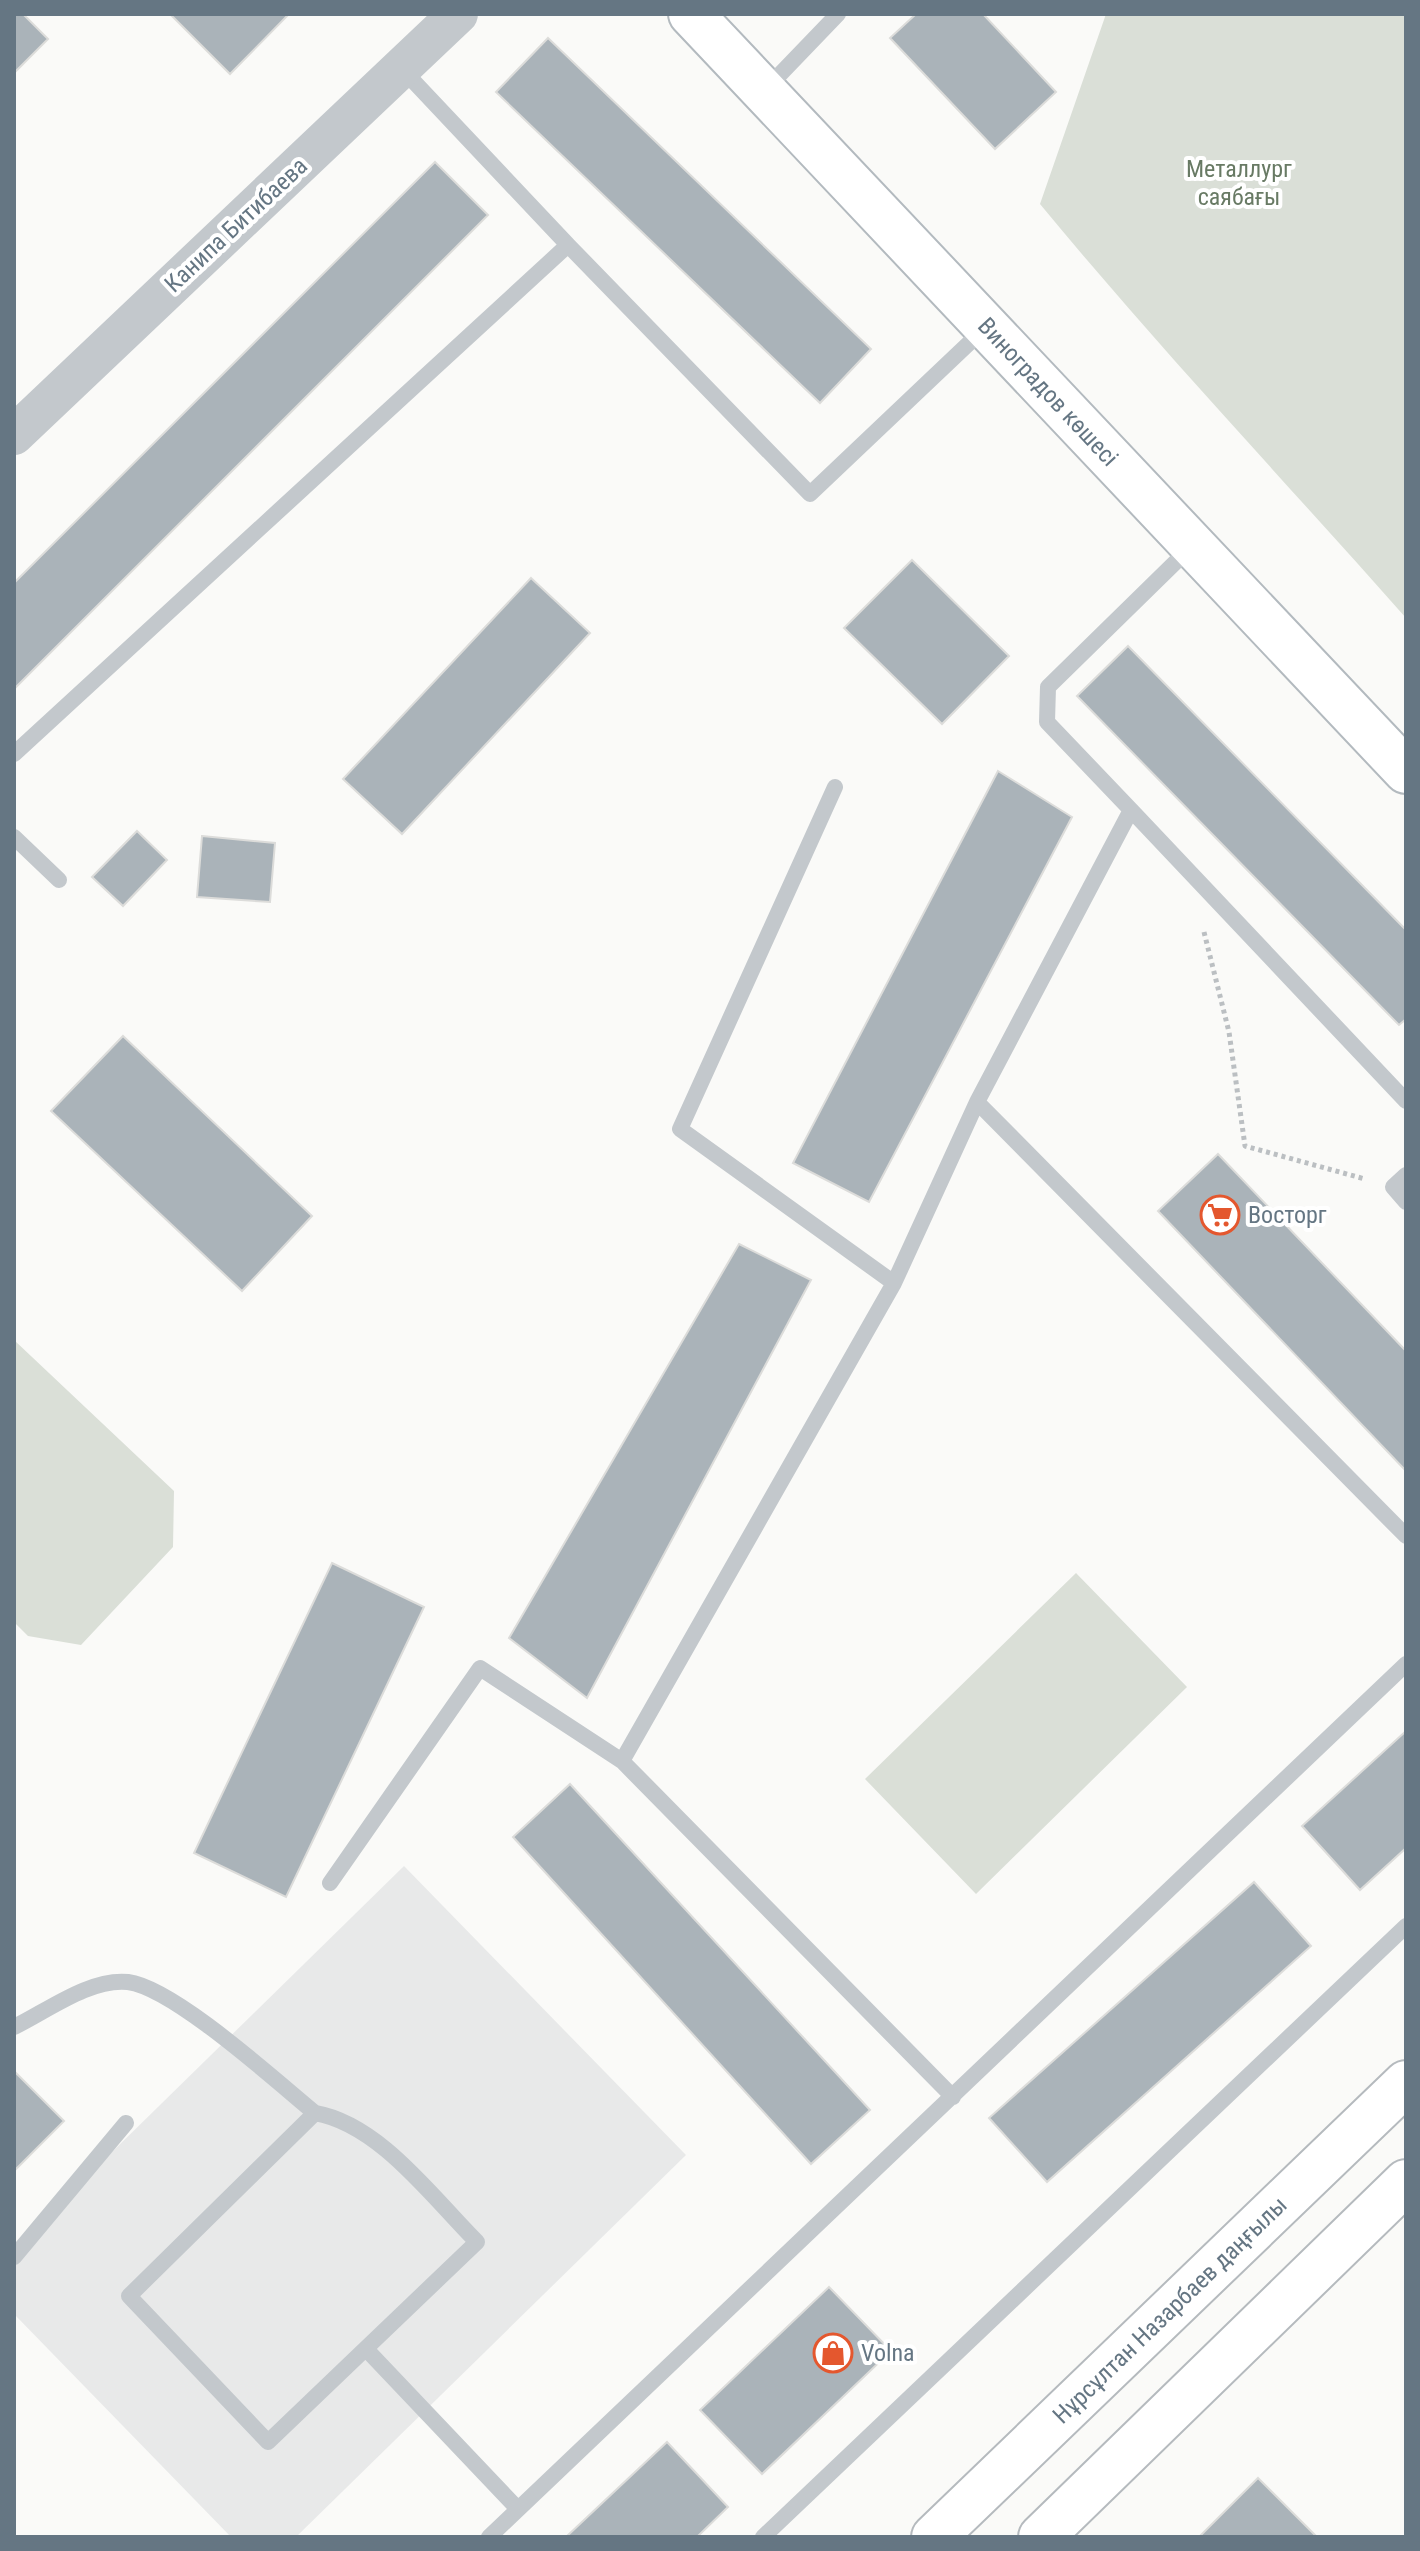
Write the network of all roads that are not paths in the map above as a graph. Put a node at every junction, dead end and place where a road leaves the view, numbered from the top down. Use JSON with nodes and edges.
{"nodes":[{"id":1,"x":458,"y":14,"type":"edge"},
{"id":2,"x":691,"y":14,"type":"edge"},
{"id":3,"x":838,"y":14,"type":"edge"},
{"id":4,"x":402,"y":68,"type":"junction"},
{"id":5,"x":764,"y":91,"type":"junction"},
{"id":6,"x":568,"y":245,"type":"junction"},
{"id":7,"x":986,"y":327,"type":"junction"},
{"id":8,"x":14,"y":435,"type":"edge"},
{"id":9,"x":1193,"y":546,"type":"junction"},
{"id":10,"x":14,"y":754,"type":"edge"},
{"id":11,"x":1406,"y":771,"type":"edge"},
{"id":12,"x":835,"y":787,"type":"dead end"},
{"id":13,"x":1131,"y":810,"type":"junction"},
{"id":14,"x":14,"y":837,"type":"edge"},
{"id":15,"x":59,"y":880,"type":"dead end"},
{"id":16,"x":1406,"y":1101,"type":"edge"},
{"id":17,"x":977,"y":1102,"type":"junction"},
{"id":18,"x":1406,"y":1175,"type":"edge"},
{"id":19,"x":1406,"y":1202,"type":"edge"},
{"id":20,"x":894,"y":1283,"type":"junction"},
{"id":21,"x":1406,"y":1536,"type":"edge"},
{"id":22,"x":1406,"y":1664,"type":"edge"},
{"id":23,"x":622,"y":1761,"type":"junction"},
{"id":24,"x":330,"y":1883,"type":"dead end"},
{"id":25,"x":1406,"y":1926,"type":"edge"},
{"id":26,"x":14,"y":2027,"type":"edge"},
{"id":27,"x":1406,"y":2083,"type":"edge"},
{"id":28,"x":953,"y":2097,"type":"junction"},
{"id":29,"x":315,"y":2113,"type":"junction"},
{"id":30,"x":126,"y":2123,"type":"dead end"},
{"id":31,"x":1406,"y":2182,"type":"edge"},
{"id":32,"x":14,"y":2257,"type":"edge"},
{"id":33,"x":366,"y":2349,"type":"junction"},
{"id":34,"x":517,"y":2508,"type":"junction"},
{"id":35,"x":489,"y":2537,"type":"edge"},
{"id":36,"x":763,"y":2537,"type":"edge"},
{"id":37,"x":934,"y":2537,"type":"edge"},
{"id":38,"x":1041,"y":2537,"type":"edge"}],
"edges":[{"from":1,"to":4,"type":"street","name":"Канипа Битибаева"},
{"from":2,"to":5,"type":"main road","name":"Виноградов көшесі"},
{"from":3,"to":5,"type":"lane"},
{"from":4,"to":6,"type":"lane"},
{"from":4,"to":8,"type":"street","name":"Канипа Битибаева"},
{"from":5,"to":7,"type":"main road","name":"Виноградов көшесі"},
{"from":6,"to":7,"type":"lane"},
{"from":6,"to":10,"type":"lane"},
{"from":7,"to":9,"type":"main road","name":"Виноградов көшесі"},
{"from":9,"to":11,"type":"main road","name":"Виноградов көшесі"},
{"from":9,"to":13,"type":"lane"},
{"from":12,"to":20,"type":"lane"},
{"from":13,"to":16,"type":"lane"},
{"from":13,"to":17,"type":"lane"},
{"from":14,"to":15,"type":"lane"},
{"from":17,"to":20,"type":"lane"},
{"from":17,"to":21,"type":"lane"},
{"from":18,"to":19,"type":"lane"},
{"from":20,"to":23,"type":"lane"},
{"from":22,"to":28,"type":"lane"},
{"from":23,"to":24,"type":"lane"},
{"from":23,"to":28,"type":"lane"},
{"from":25,"to":36,"type":"lane"},
{"from":26,"to":29,"type":"lane"},
{"from":27,"to":37,"type":"main road","name":"Нұрсұлтан Назарбаев даңғылы"},
{"from":28,"to":34,"type":"lane"},
{"from":29,"to":33,"type":"lane"},
{"from":29,"to":33,"type":"lane"},
{"from":30,"to":32,"type":"lane"},
{"from":31,"to":38,"type":"main road"},
{"from":33,"to":34,"type":"lane"},
{"from":34,"to":35,"type":"lane"}]}
